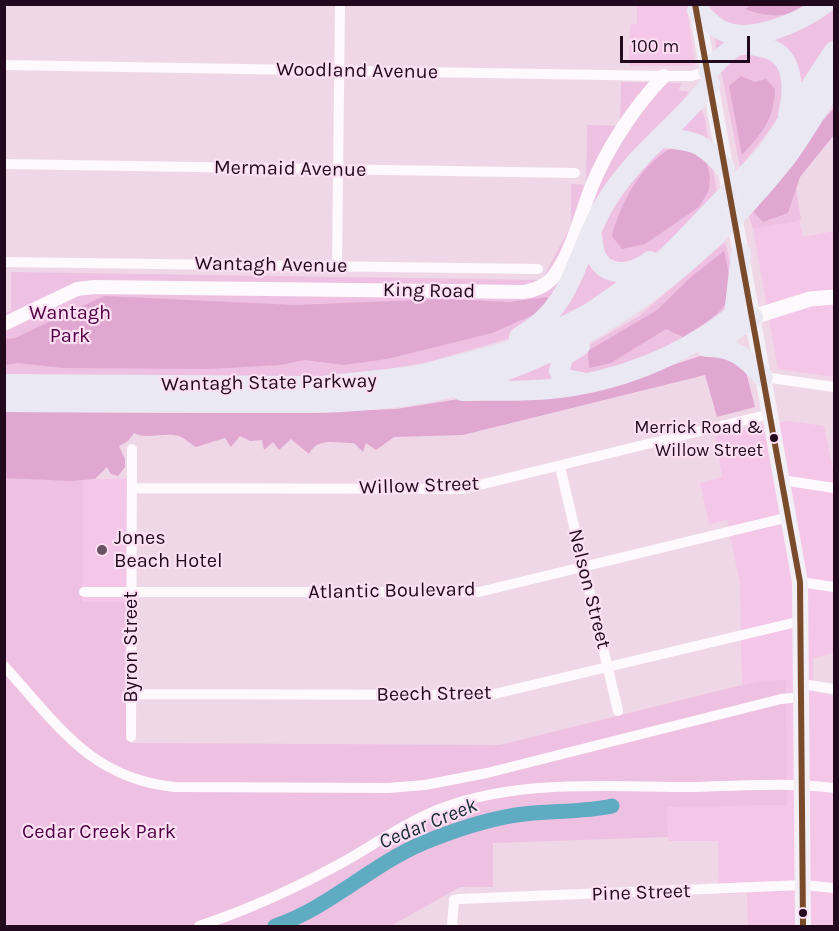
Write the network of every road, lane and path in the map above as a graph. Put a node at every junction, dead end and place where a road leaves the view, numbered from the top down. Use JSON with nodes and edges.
{"nodes":[{"id":1,"x":340,"y":4,"type":"edge"},
{"id":2,"x":825,"y":4,"type":"edge"},
{"id":3,"x":696,"y":8,"type":"edge"},
{"id":4,"x":834,"y":51,"type":"edge"},
{"id":5,"x":4,"y":65,"type":"edge"},
{"id":6,"x":339,"y":72,"type":"junction"},
{"id":7,"x":664,"y":76,"type":"junction"},
{"id":8,"x":709,"y":77,"type":"junction"},
{"id":9,"x":834,"y":83,"type":"edge"},
{"id":10,"x":786,"y":122,"type":"junction"},
{"id":11,"x":659,"y":138,"type":"junction"},
{"id":12,"x":775,"y":157,"type":"junction"},
{"id":13,"x":4,"y":165,"type":"edge"},
{"id":14,"x":725,"y":168,"type":"junction"},
{"id":15,"x":338,"y":170,"type":"junction"},
{"id":16,"x":575,"y":173,"type":"dead end"},
{"id":17,"x":691,"y":231,"type":"junction"},
{"id":18,"x":591,"y":232,"type":"junction"},
{"id":19,"x":741,"y":253,"type":"junction"},
{"id":20,"x":4,"y":262,"type":"edge"},
{"id":21,"x":337,"y":266,"type":"junction"},
{"id":22,"x":538,"y":269,"type":"dead end"},
{"id":23,"x":658,"y":286,"type":"junction"},
{"id":24,"x":834,"y":297,"type":"edge"},
{"id":25,"x":753,"y":317,"type":"junction"},
{"id":26,"x":4,"y":324,"type":"edge"},
{"id":27,"x":700,"y":347,"type":"junction"},
{"id":28,"x":670,"y":356,"type":"junction"},
{"id":29,"x":763,"y":377,"type":"junction"},
{"id":30,"x":590,"y":382,"type":"junction"},
{"id":31,"x":4,"y":384,"type":"edge"},
{"id":32,"x":418,"y":385,"type":"junction"},
{"id":33,"x":834,"y":387,"type":"edge"},
{"id":34,"x":4,"y":402,"type":"edge"},
{"id":35,"x":770,"y":414,"type":"junction"},
{"id":36,"x":132,"y":449,"type":"dead end"},
{"id":37,"x":560,"y":467,"type":"junction"},
{"id":38,"x":782,"y":480,"type":"junction"},
{"id":39,"x":132,"y":488,"type":"junction"},
{"id":40,"x":834,"y":488,"type":"edge"},
{"id":41,"x":789,"y":517,"type":"junction"},
{"id":42,"x":583,"y":567,"type":"junction"},
{"id":43,"x":800,"y":582,"type":"junction"},
{"id":44,"x":834,"y":587,"type":"edge"},
{"id":45,"x":84,"y":592,"type":"dead end"},
{"id":46,"x":131,"y":592,"type":"junction"},
{"id":47,"x":801,"y":621,"type":"junction"},
{"id":48,"x":4,"y":666,"type":"edge"},
{"id":49,"x":608,"y":668,"type":"junction"},
{"id":50,"x":834,"y":688,"type":"edge"},
{"id":51,"x":802,"y":691,"type":"junction"},
{"id":52,"x":131,"y":694,"type":"junction"},
{"id":53,"x":618,"y":711,"type":"dead end"},
{"id":54,"x":130,"y":737,"type":"dead end"},
{"id":55,"x":802,"y":784,"type":"junction"},
{"id":56,"x":834,"y":788,"type":"edge"},
{"id":57,"x":803,"y":885,"type":"junction"},
{"id":58,"x":834,"y":888,"type":"edge"},
{"id":59,"x":199,"y":927,"type":"edge"},
{"id":60,"x":452,"y":927,"type":"edge"},
{"id":61,"x":803,"y":927,"type":"edge"}],
"edges":[{"from":1,"to":6,"type":"street"},
{"from":2,"to":3,"type":"highway"},
{"from":3,"to":8,"type":"main road"},
{"from":4,"to":10,"type":"highway","name":"Wantagh State Parkway"},
{"from":5,"to":6,"type":"street","name":"Woodland Avenue"},
{"from":6,"to":7,"type":"street","name":"Woodland Avenue"},
{"from":6,"to":15,"type":"street"},
{"from":7,"to":8,"type":"street","name":"Woodland Avenue"},
{"from":7,"to":26,"type":"street","name":"King Road"},
{"from":8,"to":10,"type":"highway"},
{"from":8,"to":11,"type":"highway"},
{"from":8,"to":14,"type":"main road"},
{"from":9,"to":12,"type":"highway","name":"Wantagh State Parkway"},
{"from":10,"to":12,"type":"highway","name":"Wantagh State Parkway"},
{"from":11,"to":14,"type":"highway"},
{"from":11,"to":18,"type":"highway"},
{"from":12,"to":17,"type":"highway","name":"Wantagh State Parkway"},
{"from":12,"to":23,"type":"highway","name":"Wantagh State Parkway"},
{"from":13,"to":15,"type":"street","name":"Mermaid Avenue"},
{"from":14,"to":19,"type":"main road"},
{"from":15,"to":16,"type":"street","name":"Mermaid Avenue"},
{"from":15,"to":21,"type":"street"},
{"from":17,"to":18,"type":"highway"},
{"from":17,"to":32,"type":"highway","name":"Wantagh State Parkway"},
{"from":18,"to":32,"type":"highway"},
{"from":19,"to":25,"type":"main road"},
{"from":19,"to":28,"type":"highway"},
{"from":20,"to":21,"type":"street","name":"Wantagh Avenue"},
{"from":21,"to":22,"type":"street","name":"Wantagh Avenue"},
{"from":23,"to":30,"type":"highway"},
{"from":23,"to":32,"type":"highway","name":"Wantagh State Parkway"},
{"from":24,"to":25,"type":"main road"},
{"from":25,"to":27,"type":"highway"},
{"from":25,"to":29,"type":"main road"},
{"from":27,"to":28,"type":"highway"},
{"from":27,"to":29,"type":"highway"},
{"from":28,"to":30,"type":"highway"},
{"from":29,"to":33,"type":"street"},
{"from":29,"to":35,"type":"main road"},
{"from":30,"to":32,"type":"highway"},
{"from":31,"to":32,"type":"highway","name":"Wantagh State Parkway"},
{"from":32,"to":34,"type":"highway","name":"Wantagh State Parkway"},
{"from":35,"to":37,"type":"street","name":"Willow Street"},
{"from":35,"to":38,"type":"main road"},
{"from":36,"to":39,"type":"street","name":"Byron Street"},
{"from":37,"to":39,"type":"street","name":"Willow Street"},
{"from":37,"to":42,"type":"street","name":"Nelson Street"},
{"from":38,"to":40,"type":"street"},
{"from":38,"to":41,"type":"main road"},
{"from":39,"to":46,"type":"street","name":"Byron Street"},
{"from":41,"to":42,"type":"street","name":"Atlantic Boulevard"},
{"from":41,"to":43,"type":"main road"},
{"from":42,"to":46,"type":"street","name":"Atlantic Boulevard"},
{"from":42,"to":49,"type":"street","name":"Nelson Street"},
{"from":43,"to":44,"type":"street"},
{"from":43,"to":47,"type":"main road"},
{"from":45,"to":46,"type":"street","name":"Atlantic Boulevard"},
{"from":46,"to":52,"type":"street","name":"Byron Street"},
{"from":47,"to":49,"type":"street","name":"Beech Street"},
{"from":47,"to":51,"type":"main road"},
{"from":48,"to":51,"type":"street"},
{"from":49,"to":52,"type":"street","name":"Beech Street"},
{"from":49,"to":53,"type":"street","name":"Nelson Street"},
{"from":50,"to":51,"type":"street"},
{"from":51,"to":55,"type":"main road"},
{"from":52,"to":54,"type":"street","name":"Byron Street"},
{"from":55,"to":56,"type":"street"},
{"from":55,"to":57,"type":"main road"},
{"from":55,"to":59,"type":"street"},
{"from":57,"to":58,"type":"street","name":"Pine Street"},
{"from":57,"to":60,"type":"street","name":"Pine Street"},
{"from":57,"to":61,"type":"main road"}]}
